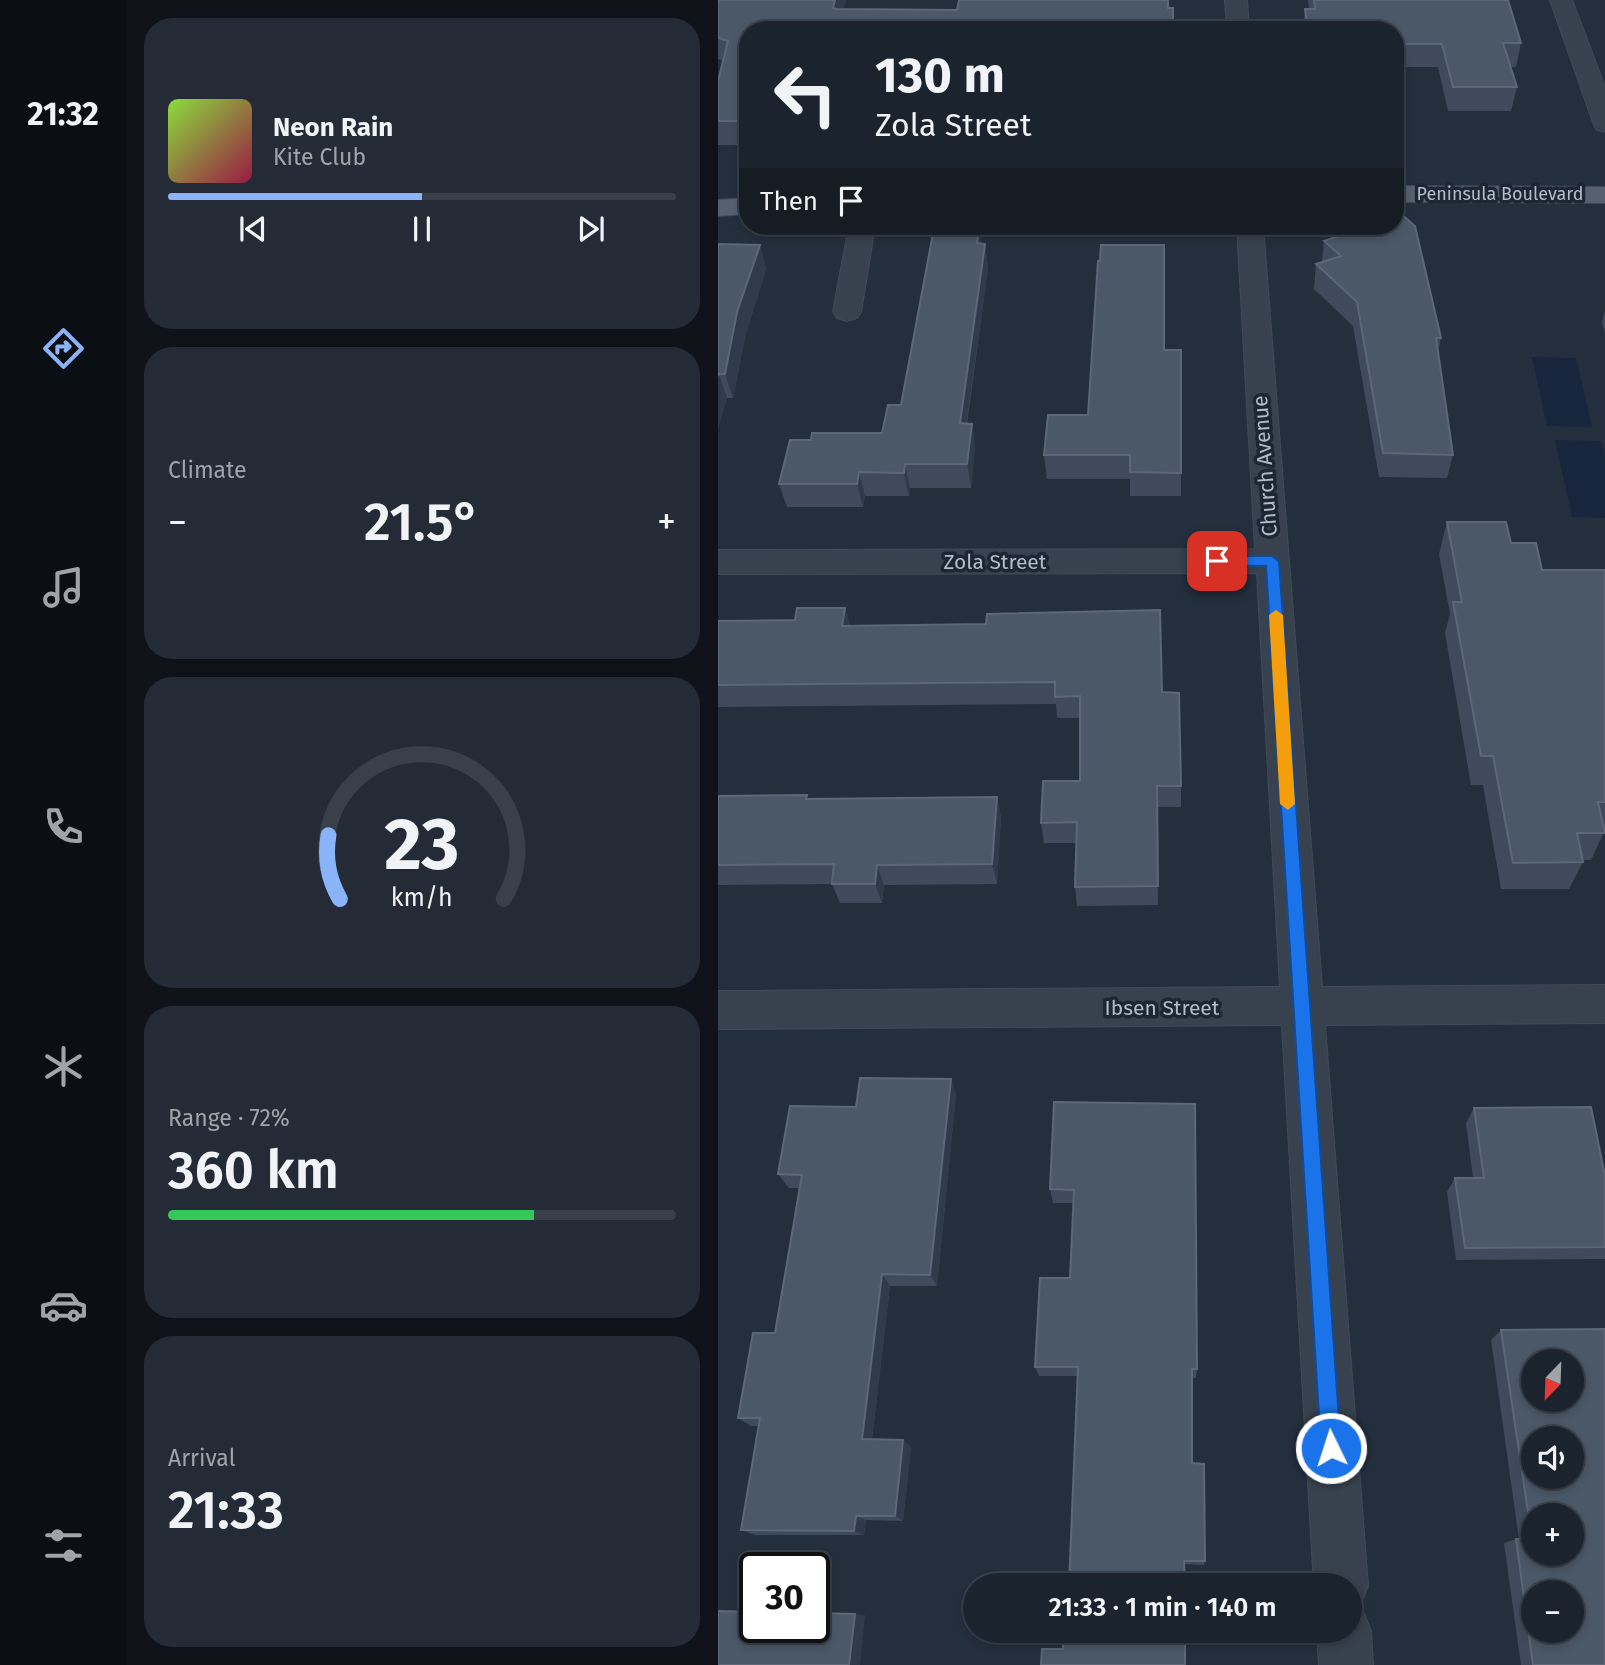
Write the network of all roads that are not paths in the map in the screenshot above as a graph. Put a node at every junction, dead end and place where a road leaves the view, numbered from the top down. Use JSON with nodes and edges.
{"nodes":[{"id":1,"x":1236,"y":0,"type":"edge"},
{"id":2,"x":1562,"y":0,"type":"edge"},
{"id":3,"x":1237,"y":21,"type":"edge"},
{"id":4,"x":1605,"y":125,"type":"edge"},
{"id":5,"x":1404,"y":194,"type":"edge"},
{"id":6,"x":1605,"y":195,"type":"edge"},
{"id":7,"x":739,"y":207,"type":"edge"},
{"id":8,"x":718,"y":208,"type":"edge"},
{"id":9,"x":860,"y":235,"type":"edge"},
{"id":10,"x":1251,"y":235,"type":"edge"},
{"id":11,"x":847,"y":312,"type":"dead end"},
{"id":12,"x":1272,"y":561,"type":"junction"},
{"id":13,"x":718,"y":562,"type":"edge"},
{"id":14,"x":1605,"y":1004,"type":"edge"},
{"id":15,"x":1300,"y":1007,"type":"junction"},
{"id":16,"x":718,"y":1010,"type":"edge"},
{"id":17,"x":1340,"y":1573,"type":"edge"},
{"id":18,"x":1345,"y":1643,"type":"edge"},
{"id":19,"x":1346,"y":1665,"type":"edge"}],
"edges":[{"from":1,"to":3,"type":"street"},
{"from":2,"to":4,"type":"street"},
{"from":5,"to":6,"type":"main road","name":"Peninsula Boulevard"},
{"from":7,"to":8,"type":"main road"},
{"from":9,"to":11,"type":"street"},
{"from":10,"to":12,"type":"street","name":"Church Avenue"},
{"from":12,"to":13,"type":"street","name":"Zola Street"},
{"from":12,"to":15,"type":"street","name":"Church Avenue"},
{"from":14,"to":15,"type":"street","name":"Ibsen Street"},
{"from":15,"to":16,"type":"street","name":"Ibsen Street"},
{"from":15,"to":17,"type":"street","name":"Church Avenue"},
{"from":18,"to":19,"type":"street"}]}
